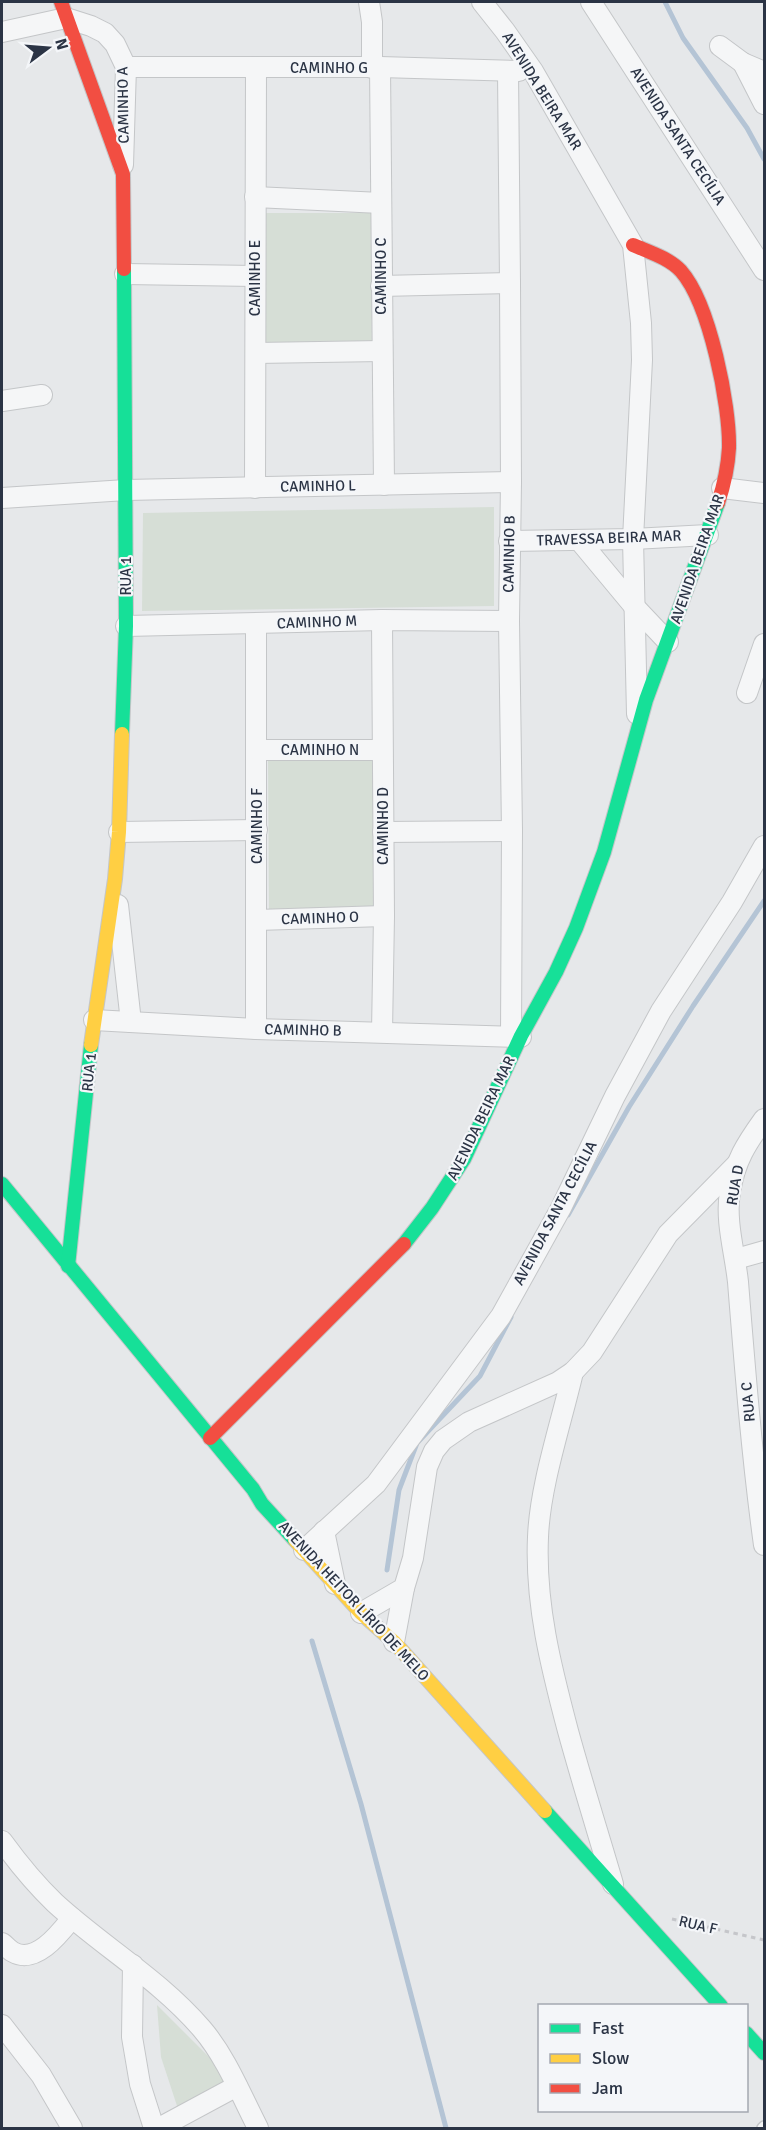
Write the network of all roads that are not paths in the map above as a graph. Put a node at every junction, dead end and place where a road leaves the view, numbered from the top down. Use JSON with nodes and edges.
{"nodes":[{"id":1,"x":369,"y":2,"type":"edge"},
{"id":2,"x":482,"y":2,"type":"edge"},
{"id":3,"x":591,"y":2,"type":"edge"},
{"id":4,"x":64,"y":10,"type":"edge"},
{"id":5,"x":2,"y":32,"type":"edge"},
{"id":6,"x":720,"y":46,"type":"dead end"},
{"id":7,"x":743,"y":63,"type":"junction"},
{"id":8,"x":126,"y":66,"type":"junction"},
{"id":9,"x":256,"y":68,"type":"junction"},
{"id":10,"x":376,"y":68,"type":"junction"},
{"id":11,"x":508,"y":71,"type":"junction"},
{"id":12,"x":533,"y":71,"type":"junction"},
{"id":13,"x":765,"y":72,"type":"edge"},
{"id":14,"x":765,"y":104,"type":"edge"},
{"id":15,"x":123,"y":174,"type":"junction"},
{"id":16,"x":255,"y":198,"type":"junction"},
{"id":17,"x":381,"y":203,"type":"junction"},
{"id":18,"x":633,"y":245,"type":"junction"},
{"id":19,"x":765,"y":270,"type":"edge"},
{"id":20,"x":124,"y":274,"type":"junction"},
{"id":21,"x":255,"y":276,"type":"junction"},
{"id":22,"x":510,"y":283,"type":"junction"},
{"id":23,"x":381,"y":286,"type":"junction"},
{"id":24,"x":382,"y":351,"type":"junction"},
{"id":25,"x":256,"y":353,"type":"junction"},
{"id":26,"x":42,"y":395,"type":"dead end"},
{"id":27,"x":2,"y":401,"type":"edge"},
{"id":28,"x":511,"y":483,"type":"junction"},
{"id":29,"x":384,"y":485,"type":"junction"},
{"id":30,"x":255,"y":488,"type":"junction"},
{"id":31,"x":722,"y":488,"type":"junction"},
{"id":32,"x":126,"y":490,"type":"junction"},
{"id":33,"x":765,"y":492,"type":"edge"},
{"id":34,"x":2,"y":498,"type":"edge"},
{"id":35,"x":708,"y":535,"type":"junction"},
{"id":36,"x":633,"y":539,"type":"junction"},
{"id":37,"x":579,"y":540,"type":"junction"},
{"id":38,"x":509,"y":541,"type":"junction"},
{"id":39,"x":633,"y":605,"type":"junction"},
{"id":40,"x":382,"y":620,"type":"junction"},
{"id":41,"x":508,"y":621,"type":"junction"},
{"id":42,"x":256,"y":624,"type":"junction"},
{"id":43,"x":126,"y":626,"type":"junction"},
{"id":44,"x":668,"y":642,"type":"junction"},
{"id":45,"x":765,"y":644,"type":"edge"},
{"id":46,"x":747,"y":693,"type":"dead end"},
{"id":47,"x":638,"y":726,"type":"junction"},
{"id":48,"x":257,"y":750,"type":"junction"},
{"id":49,"x":382,"y":750,"type":"junction"},
{"id":50,"x":257,"y":830,"type":"junction"},
{"id":51,"x":512,"y":831,"type":"junction"},
{"id":52,"x":119,"y":832,"type":"junction"},
{"id":53,"x":383,"y":832,"type":"junction"},
{"id":54,"x":765,"y":846,"type":"edge"},
{"id":55,"x":115,"y":879,"type":"junction"},
{"id":56,"x":384,"y":916,"type":"junction"},
{"id":57,"x":257,"y":920,"type":"junction"},
{"id":58,"x":94,"y":1020,"type":"junction"},
{"id":59,"x":130,"y":1022,"type":"junction"},
{"id":60,"x":256,"y":1029,"type":"junction"},
{"id":61,"x":382,"y":1032,"type":"junction"},
{"id":62,"x":516,"y":1037,"type":"junction"},
{"id":63,"x":765,"y":1119,"type":"edge"},
{"id":64,"x":736,"y":1165,"type":"junction"},
{"id":65,"x":2,"y":1184,"type":"edge"},
{"id":66,"x":765,"y":1251,"type":"edge"},
{"id":67,"x":736,"y":1259,"type":"junction"},
{"id":68,"x":68,"y":1266,"type":"junction"},
{"id":69,"x":573,"y":1372,"type":"junction"},
{"id":70,"x":210,"y":1438,"type":"junction"},
{"id":71,"x":759,"y":1465,"type":"edge"},
{"id":72,"x":324,"y":1531,"type":"junction"},
{"id":73,"x":765,"y":1545,"type":"edge"},
{"id":74,"x":304,"y":1550,"type":"junction"},
{"id":75,"x":335,"y":1584,"type":"junction"},
{"id":76,"x":405,"y":1588,"type":"junction"},
{"id":77,"x":361,"y":1613,"type":"junction"},
{"id":78,"x":394,"y":1642,"type":"junction"},
{"id":79,"x":2,"y":1841,"type":"edge"},
{"id":80,"x":615,"y":1890,"type":"junction"},
{"id":81,"x":72,"y":1918,"type":"junction"},
{"id":82,"x":2,"y":1942,"type":"edge"},
{"id":83,"x":134,"y":1965,"type":"junction"},
{"id":84,"x":719,"y":2004,"type":"edge"},
{"id":85,"x":2,"y":2025,"type":"edge"},
{"id":86,"x":748,"y":2034,"type":"edge"},
{"id":87,"x":765,"y":2053,"type":"edge"},
{"id":88,"x":237,"y":2085,"type":"junction"},
{"id":89,"x":72,"y":2128,"type":"edge"},
{"id":90,"x":154,"y":2128,"type":"edge"},
{"id":91,"x":159,"y":2128,"type":"edge"},
{"id":92,"x":258,"y":2128,"type":"edge"}],
"edges":[{"from":1,"to":10,"type":"street","name":"CAMINHO C"},
{"from":2,"to":12,"type":"street","name":"AVENIDA BEIRA MAR"},
{"from":3,"to":19,"type":"street","name":"AVENIDA SANTA CECÍLIA"},
{"from":4,"to":5,"type":"street"},
{"from":4,"to":8,"type":"street","name":"CAMINHO A"},
{"from":4,"to":15,"type":"street","name":"CAMINHO A"},
{"from":6,"to":7,"type":"street"},
{"from":7,"to":13,"type":"street"},
{"from":7,"to":14,"type":"street"},
{"from":8,"to":9,"type":"street","name":"CAMINHO G"},
{"from":8,"to":15,"type":"street","name":"CAMINHO A"},
{"from":9,"to":10,"type":"street","name":"CAMINHO G"},
{"from":9,"to":16,"type":"street","name":"CAMINHO E"},
{"from":10,"to":11,"type":"street","name":"CAMINHO G"},
{"from":10,"to":17,"type":"street","name":"CAMINHO C"},
{"from":11,"to":12,"type":"street","name":"CAMINHO G"},
{"from":11,"to":22,"type":"street","name":"CAMINHO B"},
{"from":12,"to":18,"type":"street","name":"AVENIDA BEIRA MAR"},
{"from":15,"to":20,"type":"street","name":"CAMINHO A"},
{"from":16,"to":17,"type":"street"},
{"from":16,"to":21,"type":"street","name":"CAMINHO E"},
{"from":17,"to":23,"type":"street","name":"CAMINHO C"},
{"from":18,"to":31,"type":"street","name":"AVENIDA BEIRA MAR"},
{"from":18,"to":36,"type":"street","name":"AVENIDA BEIRA MAR"},
{"from":20,"to":21,"type":"street"},
{"from":20,"to":32,"type":"street","name":"CAMINHO A"},
{"from":21,"to":25,"type":"street","name":"CAMINHO E"},
{"from":22,"to":23,"type":"street"},
{"from":22,"to":28,"type":"street","name":"CAMINHO B"},
{"from":23,"to":24,"type":"street","name":"CAMINHO C"},
{"from":24,"to":25,"type":"street"},
{"from":24,"to":29,"type":"street","name":"CAMINHO C"},
{"from":25,"to":30,"type":"street","name":"CAMINHO E"},
{"from":26,"to":27,"type":"street"},
{"from":28,"to":29,"type":"street","name":"CAMINHO L"},
{"from":28,"to":38,"type":"street","name":"CAMINHO B"},
{"from":29,"to":30,"type":"street","name":"CAMINHO L"},
{"from":30,"to":32,"type":"street","name":"CAMINHO L"},
{"from":31,"to":33,"type":"street"},
{"from":31,"to":35,"type":"street","name":"AVENIDA BEIRA MAR"},
{"from":32,"to":34,"type":"street","name":"CAMINHO L"},
{"from":32,"to":43,"type":"street","name":"RUA 1"},
{"from":35,"to":36,"type":"street","name":"TRAVESSA BEIRA MAR"},
{"from":35,"to":44,"type":"street","name":"AVENIDA BEIRA MAR"},
{"from":36,"to":37,"type":"street","name":"TRAVESSA BEIRA MAR"},
{"from":36,"to":39,"type":"street","name":"AVENIDA BEIRA MAR"},
{"from":37,"to":38,"type":"street","name":"TRAVESSA BEIRA MAR"},
{"from":37,"to":39,"type":"street"},
{"from":38,"to":41,"type":"street","name":"CAMINHO B"},
{"from":39,"to":44,"type":"street"},
{"from":39,"to":47,"type":"street","name":"AVENIDA BEIRA MAR"},
{"from":40,"to":41,"type":"street","name":"CAMINHO M"},
{"from":40,"to":42,"type":"street","name":"CAMINHO M"},
{"from":40,"to":49,"type":"street","name":"CAMINHO D"},
{"from":41,"to":51,"type":"street","name":"CAMINHO B"},
{"from":42,"to":43,"type":"street","name":"CAMINHO M"},
{"from":42,"to":48,"type":"street","name":"CAMINHO F"},
{"from":43,"to":52,"type":"street","name":"RUA 1"},
{"from":44,"to":47,"type":"street","name":"AVENIDA BEIRA MAR"},
{"from":45,"to":46,"type":"street"},
{"from":47,"to":62,"type":"street","name":"AVENIDA BEIRA MAR"},
{"from":48,"to":49,"type":"street","name":"CAMINHO N"},
{"from":48,"to":50,"type":"street","name":"CAMINHO F"},
{"from":49,"to":53,"type":"street","name":"CAMINHO D"},
{"from":50,"to":52,"type":"street"},
{"from":50,"to":57,"type":"street","name":"CAMINHO F"},
{"from":51,"to":53,"type":"street"},
{"from":51,"to":62,"type":"street","name":"CAMINHO B"},
{"from":52,"to":55,"type":"street","name":"RUA 1"},
{"from":53,"to":56,"type":"street","name":"CAMINHO D"},
{"from":54,"to":72,"type":"street","name":"AVENIDA SANTA CECÍLIA"},
{"from":55,"to":58,"type":"street","name":"RUA 1"},
{"from":55,"to":59,"type":"street","name":"RUA 1"},
{"from":56,"to":57,"type":"street","name":"CAMINHO O"},
{"from":56,"to":61,"type":"street","name":"CAMINHO D"},
{"from":57,"to":60,"type":"street","name":"CAMINHO F"},
{"from":58,"to":59,"type":"street","name":"CAMINHO B"},
{"from":58,"to":68,"type":"street","name":"RUA 1"},
{"from":59,"to":60,"type":"street","name":"CAMINHO B"},
{"from":60,"to":61,"type":"street","name":"CAMINHO B"},
{"from":61,"to":62,"type":"street","name":"CAMINHO B"},
{"from":62,"to":70,"type":"street","name":"AVENIDA BEIRA MAR"},
{"from":63,"to":64,"type":"street","name":"RUA D"},
{"from":64,"to":67,"type":"street","name":"RUA D"},
{"from":64,"to":69,"type":"street"},
{"from":65,"to":68,"type":"street","name":"AVENIDA HEITOR LÍRIO DE MELO"},
{"from":66,"to":67,"type":"street"},
{"from":67,"to":71,"type":"street","name":"RUA C"},
{"from":68,"to":70,"type":"street","name":"AVENIDA HEITOR LÍRIO DE MELO"},
{"from":69,"to":76,"type":"street"},
{"from":69,"to":80,"type":"street"},
{"from":70,"to":74,"type":"street","name":"AVENIDA HEITOR LÍRIO DE MELO"},
{"from":71,"to":73,"type":"street","name":"RUA C"},
{"from":72,"to":74,"type":"street","name":"AVENIDA SANTA CECÍLIA"},
{"from":72,"to":75,"type":"street"},
{"from":74,"to":75,"type":"street","name":"AVENIDA HEITOR LÍRIO DE MELO"},
{"from":75,"to":77,"type":"street","name":"AVENIDA HEITOR LÍRIO DE MELO"},
{"from":76,"to":77,"type":"street"},
{"from":76,"to":78,"type":"street"},
{"from":77,"to":78,"type":"street","name":"AVENIDA HEITOR LÍRIO DE MELO"},
{"from":78,"to":80,"type":"street","name":"AVENIDA HEITOR LÍRIO DE MELO"},
{"from":79,"to":81,"type":"street"},
{"from":80,"to":84,"type":"street","name":"AVENIDA HEITOR LÍRIO DE MELO"},
{"from":81,"to":82,"type":"street"},
{"from":81,"to":83,"type":"street"},
{"from":83,"to":88,"type":"street"},
{"from":83,"to":90,"type":"street"},
{"from":85,"to":89,"type":"street"},
{"from":86,"to":87,"type":"street"},
{"from":88,"to":91,"type":"street"},
{"from":88,"to":92,"type":"street"}]}
